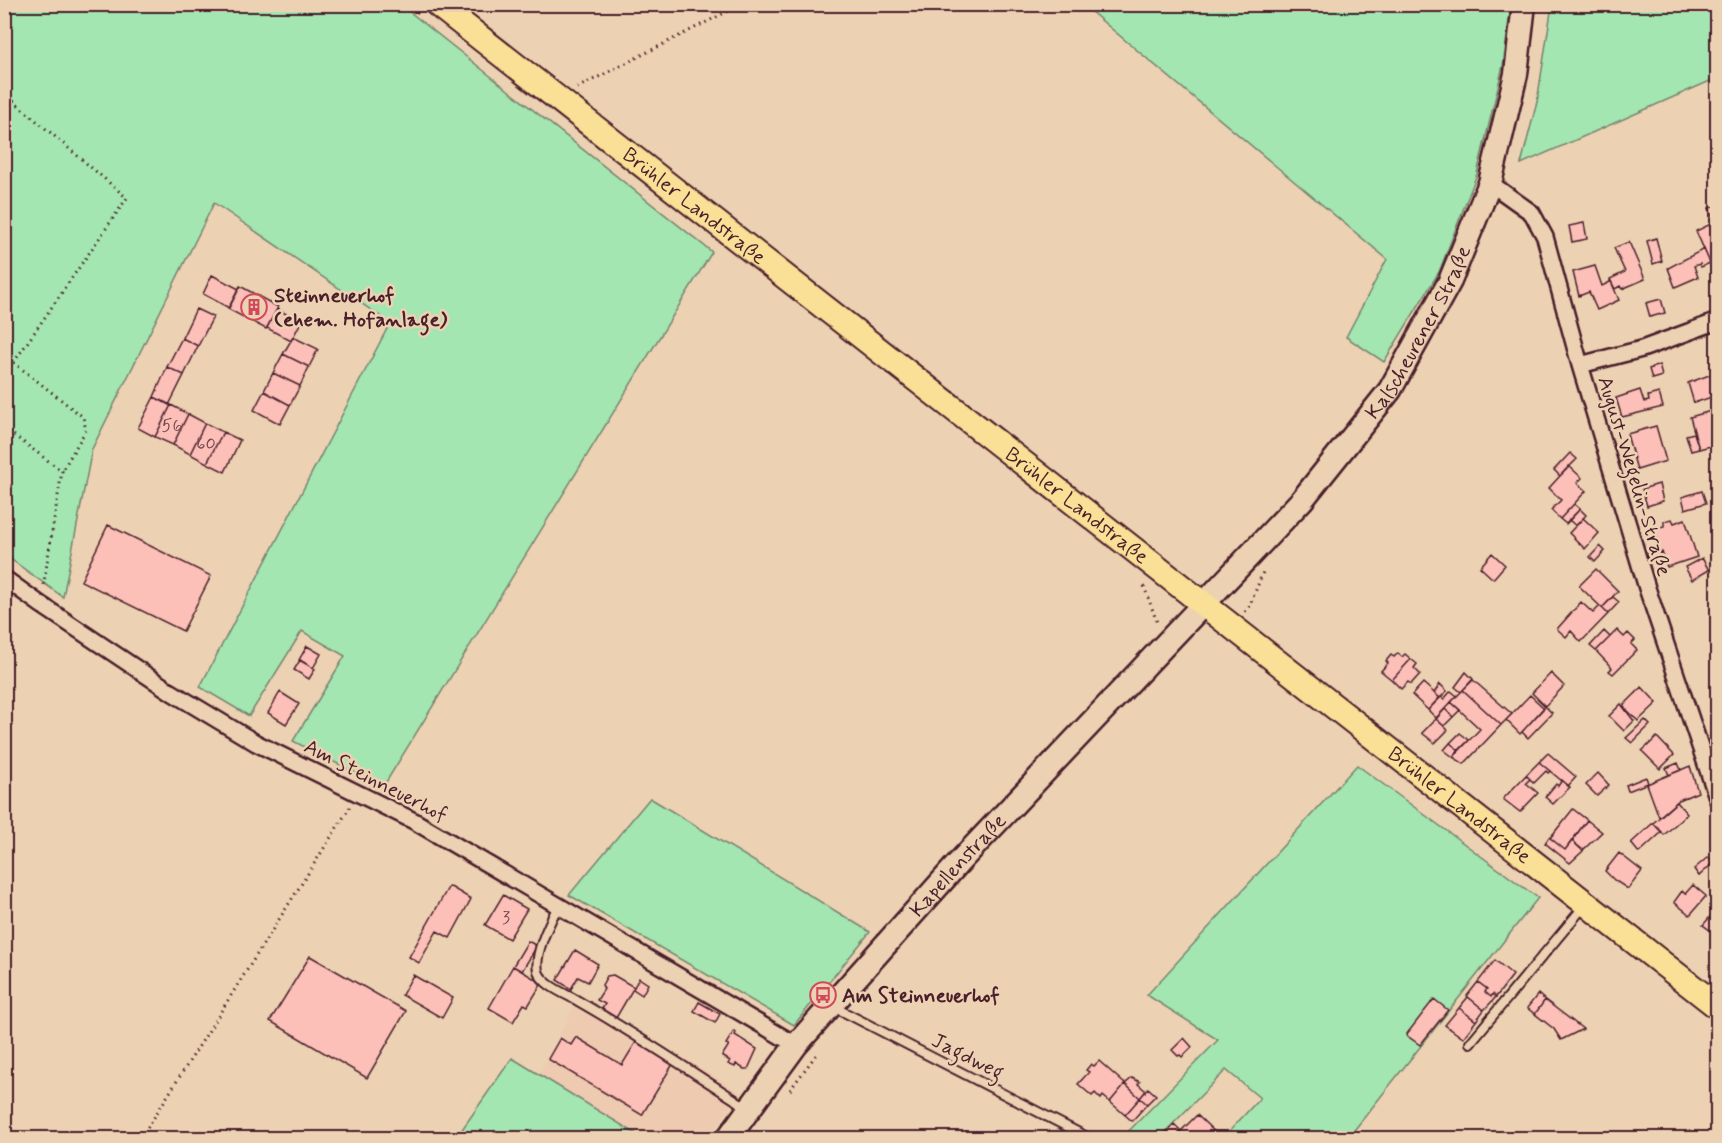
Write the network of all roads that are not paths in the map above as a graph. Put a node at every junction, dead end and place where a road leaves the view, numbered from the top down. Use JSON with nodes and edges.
{"nodes":[{"id":1,"x":437,"y":4,"type":"edge"},
{"id":2,"x":1524,"y":4,"type":"edge"},
{"id":3,"x":1490,"y":183,"type":"junction"},
{"id":4,"x":1718,"y":321,"type":"edge"},
{"id":5,"x":1580,"y":365,"type":"junction"},
{"id":6,"x":4,"y":578,"type":"edge"},
{"id":7,"x":1202,"y":604,"type":"junction"},
{"id":8,"x":1718,"y":800,"type":"edge"},
{"id":9,"x":1586,"y":904,"type":"junction"},
{"id":10,"x":558,"y":906,"type":"junction"},
{"id":11,"x":831,"y":1006,"type":"junction"},
{"id":12,"x":1718,"y":1006,"type":"edge"},
{"id":13,"x":1470,"y":1043,"type":"dead end"},
{"id":14,"x":796,"y":1045,"type":"junction"},
{"id":15,"x":750,"y":1109,"type":"junction"},
{"id":16,"x":728,"y":1138,"type":"edge"},
{"id":17,"x":1089,"y":1138,"type":"edge"}],
"edges":[{"from":1,"to":7,"type":"main road","name":"Brühler Landstraße"},
{"from":2,"to":3,"type":"main road","name":"Kalscheurener Straße"},
{"from":3,"to":5,"type":"street","name":"August-Wegelin-Straße"},
{"from":3,"to":7,"type":"main road","name":"Kalscheurener Straße"},
{"from":4,"to":5,"type":"street"},
{"from":5,"to":8,"type":"street","name":"August-Wegelin-Straße"},
{"from":6,"to":10,"type":"street","name":"Am Steinneuerhof"},
{"from":7,"to":9,"type":"main road","name":"Brühler Landstraße"},
{"from":7,"to":11,"type":"main road","name":"Kapellenstraße"},
{"from":9,"to":12,"type":"main road","name":"Brühler Landstraße"},
{"from":9,"to":13,"type":"lane"},
{"from":10,"to":14,"type":"street","name":"Am Steinneuerhof"},
{"from":10,"to":15,"type":"lane"},
{"from":11,"to":14,"type":"main road","name":"Kapellenstraße"},
{"from":11,"to":17,"type":"lane","name":"Jagdweg"},
{"from":14,"to":15,"type":"main road","name":"Kapellenstraße"},
{"from":15,"to":16,"type":"main road","name":"Kapellenstraße"}]}
